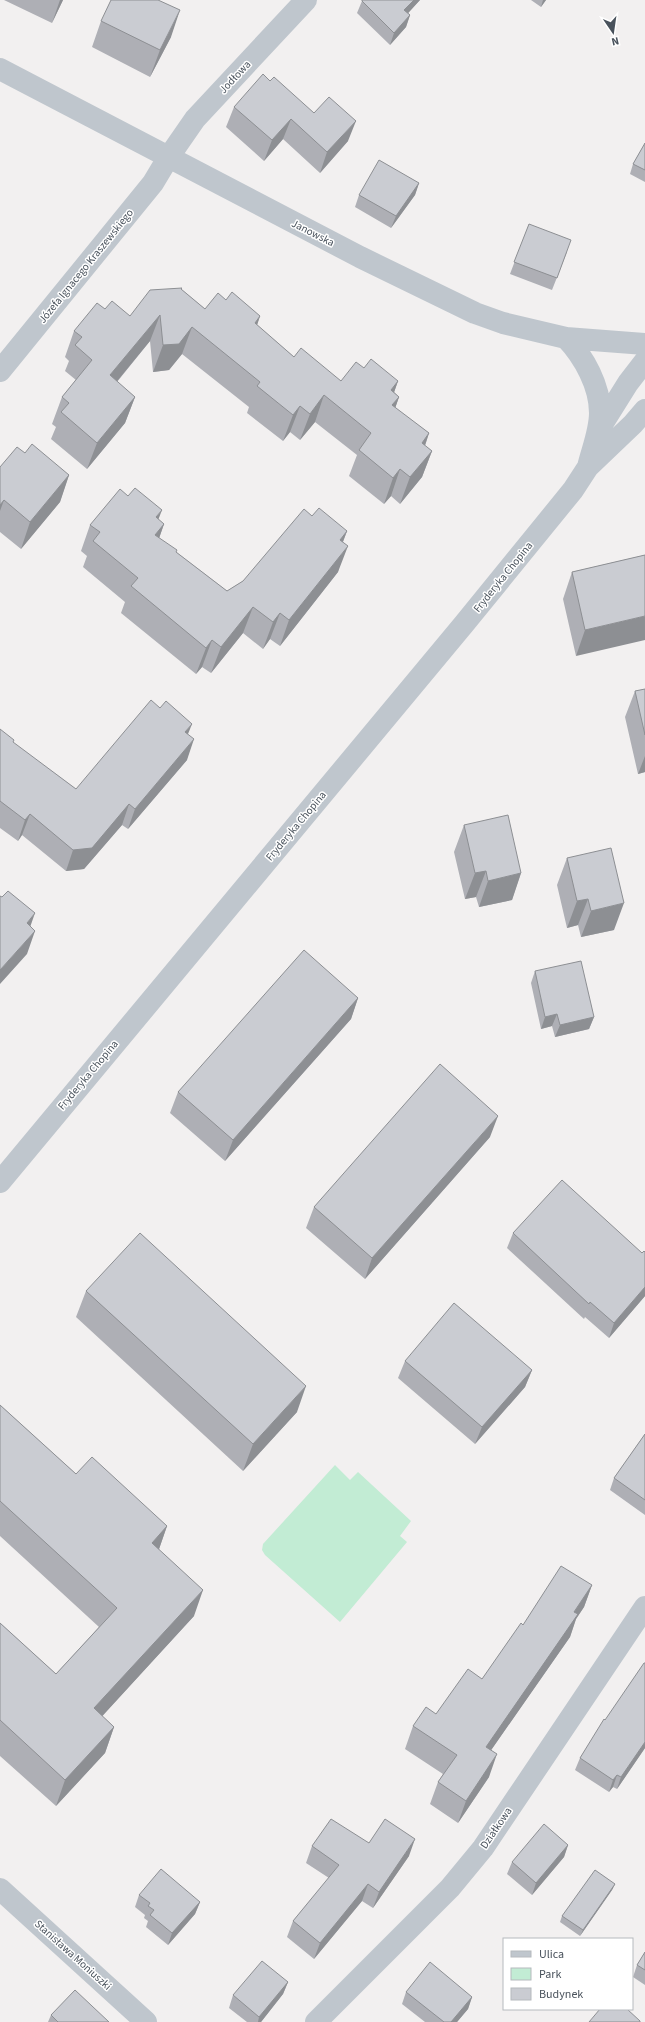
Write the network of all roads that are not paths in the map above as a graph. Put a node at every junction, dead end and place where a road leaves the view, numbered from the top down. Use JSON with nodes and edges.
{"nodes":[{"id":1,"x":306,"y":0,"type":"edge"},
{"id":2,"x":0,"y":69,"type":"edge"},
{"id":3,"x":168,"y":158,"type":"junction"},
{"id":4,"x":566,"y":338,"type":"junction"},
{"id":5,"x":645,"y":344,"type":"edge"},
{"id":6,"x":645,"y":361,"type":"edge"},
{"id":7,"x":0,"y":371,"type":"edge"},
{"id":8,"x":645,"y":410,"type":"edge"},
{"id":9,"x":597,"y":433,"type":"junction"},
{"id":10,"x":588,"y":467,"type":"junction"},
{"id":11,"x":0,"y":1182,"type":"edge"},
{"id":12,"x":645,"y":1608,"type":"edge"},
{"id":13,"x":0,"y":1889,"type":"edge"},
{"id":14,"x":146,"y":2022,"type":"edge"},
{"id":15,"x":316,"y":2022,"type":"edge"}],
"edges":[{"from":1,"to":3,"type":"street","name":"Jodłowa"},
{"from":2,"to":3,"type":"street","name":"Janowska"},
{"from":3,"to":4,"type":"street","name":"Janowska"},
{"from":3,"to":7,"type":"street","name":"Józefa Ignacego Kraszewskiego"},
{"from":4,"to":5,"type":"street","name":"Janowska"},
{"from":4,"to":9,"type":"street","name":"Fryderyka Chopina"},
{"from":6,"to":9,"type":"street","name":"Fryderyka Chopina"},
{"from":8,"to":10,"type":"street","name":"Fryderyka Chopina"},
{"from":9,"to":10,"type":"street","name":"Fryderyka Chopina"},
{"from":10,"to":11,"type":"street","name":"Fryderyka Chopina"},
{"from":12,"to":15,"type":"street","name":"Działkowa"},
{"from":13,"to":14,"type":"street","name":"Stanisława Moniuszki"}]}
